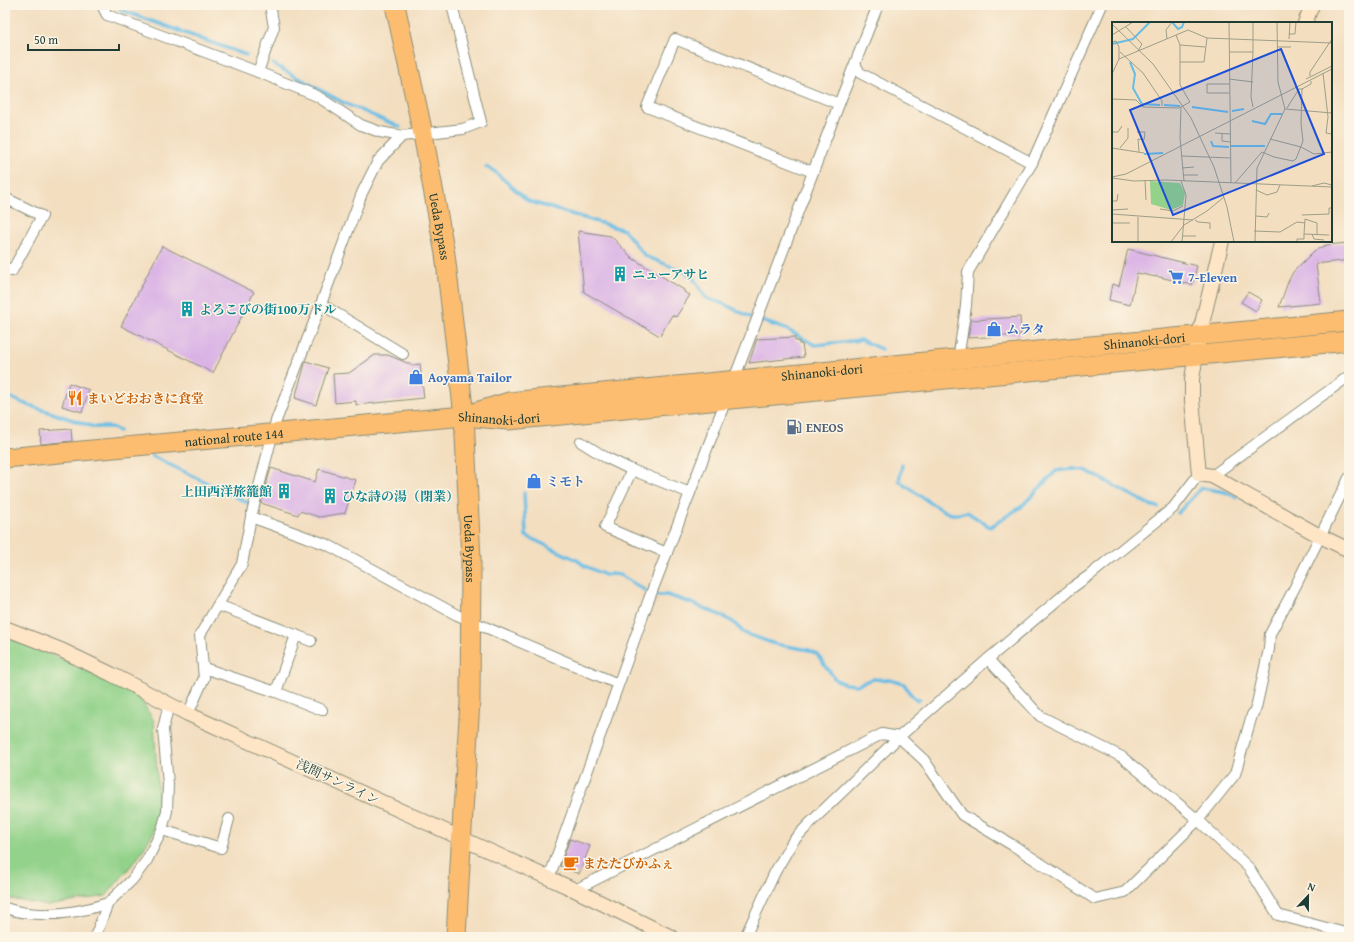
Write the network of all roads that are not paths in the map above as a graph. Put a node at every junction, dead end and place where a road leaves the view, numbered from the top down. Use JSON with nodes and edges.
{"nodes":[{"id":1,"x":102,"y":5,"type":"edge"},
{"id":2,"x":270,"y":5,"type":"edge"},
{"id":3,"x":395,"y":5,"type":"edge"},
{"id":4,"x":452,"y":5,"type":"edge"},
{"id":5,"x":878,"y":5,"type":"edge"},
{"id":6,"x":1102,"y":5,"type":"edge"},
{"id":7,"x":1312,"y":5,"type":"edge"},
{"id":8,"x":1305,"y":22,"type":"edge"},
{"id":9,"x":855,"y":64,"type":"junction"},
{"id":10,"x":258,"y":72,"type":"junction"},
{"id":11,"x":839,"y":104,"type":"junction"},
{"id":12,"x":423,"y":134,"type":"junction"},
{"id":13,"x":402,"y":136,"type":"junction"},
{"id":14,"x":1032,"y":163,"type":"junction"},
{"id":15,"x":813,"y":172,"type":"junction"},
{"id":16,"x":5,"y":198,"type":"edge"},
{"id":17,"x":1222,"y":242,"type":"edge"},
{"id":18,"x":5,"y":267,"type":"edge"},
{"id":19,"x":321,"y":304,"type":"junction"},
{"id":20,"x":1349,"y":321,"type":"edge"},
{"id":21,"x":1199,"y":336,"type":"junction"},
{"id":22,"x":1349,"y":341,"type":"edge"},
{"id":23,"x":403,"y":354,"type":"dead end"},
{"id":24,"x":1196,"y":356,"type":"junction"},
{"id":25,"x":958,"y":360,"type":"junction"},
{"id":26,"x":1349,"y":376,"type":"edge"},
{"id":27,"x":734,"y":381,"type":"junction"},
{"id":28,"x":726,"y":400,"type":"junction"},
{"id":29,"x":464,"y":416,"type":"junction"},
{"id":30,"x":274,"y":433,"type":"junction"},
{"id":31,"x":581,"y":442,"type":"dead end"},
{"id":32,"x":5,"y":458,"type":"edge"},
{"id":33,"x":632,"y":470,"type":"junction"},
{"id":34,"x":1205,"y":475,"type":"junction"},
{"id":35,"x":1349,"y":478,"type":"edge"},
{"id":36,"x":690,"y":493,"type":"junction"},
{"id":37,"x":251,"y":517,"type":"junction"},
{"id":38,"x":1320,"y":536,"type":"junction"},
{"id":39,"x":1349,"y":550,"type":"edge"},
{"id":40,"x":666,"y":553,"type":"junction"},
{"id":41,"x":218,"y":605,"type":"junction"},
{"id":42,"x":470,"y":620,"type":"junction"},
{"id":43,"x":5,"y":628,"type":"edge"},
{"id":44,"x":296,"y":635,"type":"junction"},
{"id":45,"x":311,"y":641,"type":"dead end"},
{"id":46,"x":988,"y":659,"type":"junction"},
{"id":47,"x":204,"y":668,"type":"junction"},
{"id":48,"x":618,"y":684,"type":"junction"},
{"id":49,"x":276,"y":692,"type":"junction"},
{"id":50,"x":169,"y":704,"type":"junction"},
{"id":51,"x":322,"y":710,"type":"dead end"},
{"id":52,"x":188,"y":714,"type":"junction"},
{"id":53,"x":900,"y":737,"type":"junction"},
{"id":54,"x":229,"y":819,"type":"dead end"},
{"id":55,"x":1198,"y":820,"type":"junction"},
{"id":56,"x":162,"y":830,"type":"junction"},
{"id":57,"x":461,"y":839,"type":"junction"},
{"id":58,"x":548,"y":878,"type":"junction"},
{"id":59,"x":460,"y":882,"type":"junction"},
{"id":60,"x":575,"y":890,"type":"junction"},
{"id":61,"x":108,"y":903,"type":"junction"},
{"id":62,"x":5,"y":908,"type":"edge"},
{"id":63,"x":1349,"y":934,"type":"edge"},
{"id":64,"x":95,"y":937,"type":"edge"},
{"id":65,"x":451,"y":937,"type":"edge"},
{"id":66,"x":456,"y":937,"type":"edge"},
{"id":67,"x":671,"y":937,"type":"edge"},
{"id":68,"x":745,"y":937,"type":"edge"}],
"edges":[{"from":1,"to":10,"type":"street"},
{"from":2,"to":10,"type":"street"},
{"from":3,"to":12,"type":"highway","name":"Ueda Bypass"},
{"from":4,"to":12,"type":"street"},
{"from":5,"to":9,"type":"street"},
{"from":6,"to":14,"type":"street"},
{"from":7,"to":8,"type":"street"},
{"from":9,"to":11,"type":"street"},
{"from":9,"to":14,"type":"street"},
{"from":10,"to":13,"type":"street"},
{"from":11,"to":15,"type":"street"},
{"from":11,"to":15,"type":"street"},
{"from":12,"to":13,"type":"street"},
{"from":12,"to":29,"type":"highway","name":"Ueda Bypass"},
{"from":13,"to":19,"type":"street"},
{"from":14,"to":25,"type":"street"},
{"from":15,"to":27,"type":"street"},
{"from":16,"to":18,"type":"street"},
{"from":17,"to":21,"type":"street"},
{"from":19,"to":23,"type":"street"},
{"from":19,"to":30,"type":"street"},
{"from":20,"to":21,"type":"highway","name":"Shinanoki-dori"},
{"from":21,"to":24,"type":"street"},
{"from":21,"to":25,"type":"highway","name":"Shinanoki-dori"},
{"from":22,"to":24,"type":"highway","name":"Shinanoki-dori"},
{"from":24,"to":28,"type":"highway","name":"Shinanoki-dori"},
{"from":24,"to":34,"type":"street"},
{"from":25,"to":27,"type":"highway","name":"Shinanoki-dori"},
{"from":26,"to":34,"type":"street"},
{"from":27,"to":28,"type":"street"},
{"from":27,"to":29,"type":"highway","name":"Shinanoki-dori"},
{"from":28,"to":29,"type":"highway","name":"Shinanoki-dori"},
{"from":28,"to":36,"type":"street"},
{"from":29,"to":30,"type":"highway","name":"national route 144"},
{"from":29,"to":42,"type":"highway","name":"Ueda Bypass"},
{"from":30,"to":32,"type":"highway","name":"national route 144"},
{"from":30,"to":37,"type":"street"},
{"from":31,"to":33,"type":"street"},
{"from":33,"to":36,"type":"street"},
{"from":33,"to":40,"type":"street"},
{"from":34,"to":38,"type":"street"},
{"from":34,"to":46,"type":"street"},
{"from":35,"to":38,"type":"street"},
{"from":36,"to":40,"type":"street"},
{"from":37,"to":41,"type":"street"},
{"from":37,"to":42,"type":"street"},
{"from":38,"to":39,"type":"street"},
{"from":38,"to":55,"type":"street"},
{"from":40,"to":48,"type":"street"},
{"from":41,"to":44,"type":"street"},
{"from":41,"to":47,"type":"street"},
{"from":42,"to":48,"type":"street"},
{"from":42,"to":57,"type":"highway","name":"Ueda Bypass"},
{"from":43,"to":50,"type":"street","name":"浅間サンライン"},
{"from":44,"to":45,"type":"street"},
{"from":44,"to":49,"type":"street"},
{"from":46,"to":53,"type":"street"},
{"from":46,"to":55,"type":"street"},
{"from":47,"to":49,"type":"street"},
{"from":47,"to":52,"type":"street"},
{"from":48,"to":58,"type":"street"},
{"from":49,"to":51,"type":"street"},
{"from":50,"to":52,"type":"street","name":"浅間サンライン"},
{"from":50,"to":56,"type":"street"},
{"from":52,"to":57,"type":"street","name":"浅間サンライン"},
{"from":53,"to":55,"type":"street"},
{"from":53,"to":60,"type":"street"},
{"from":53,"to":68,"type":"street"},
{"from":54,"to":56,"type":"street"},
{"from":55,"to":63,"type":"street"},
{"from":56,"to":61,"type":"street"},
{"from":57,"to":58,"type":"street","name":"浅間サンライン"},
{"from":57,"to":59,"type":"highway","name":"Ueda Bypass"},
{"from":58,"to":60,"type":"street","name":"浅間サンライン"},
{"from":59,"to":65,"type":"highway","name":"Ueda Bypass"},
{"from":59,"to":66,"type":"highway","name":"Ueda Bypass"},
{"from":60,"to":67,"type":"street","name":"浅間サンライン"},
{"from":61,"to":62,"type":"street"},
{"from":61,"to":64,"type":"street"}]}
